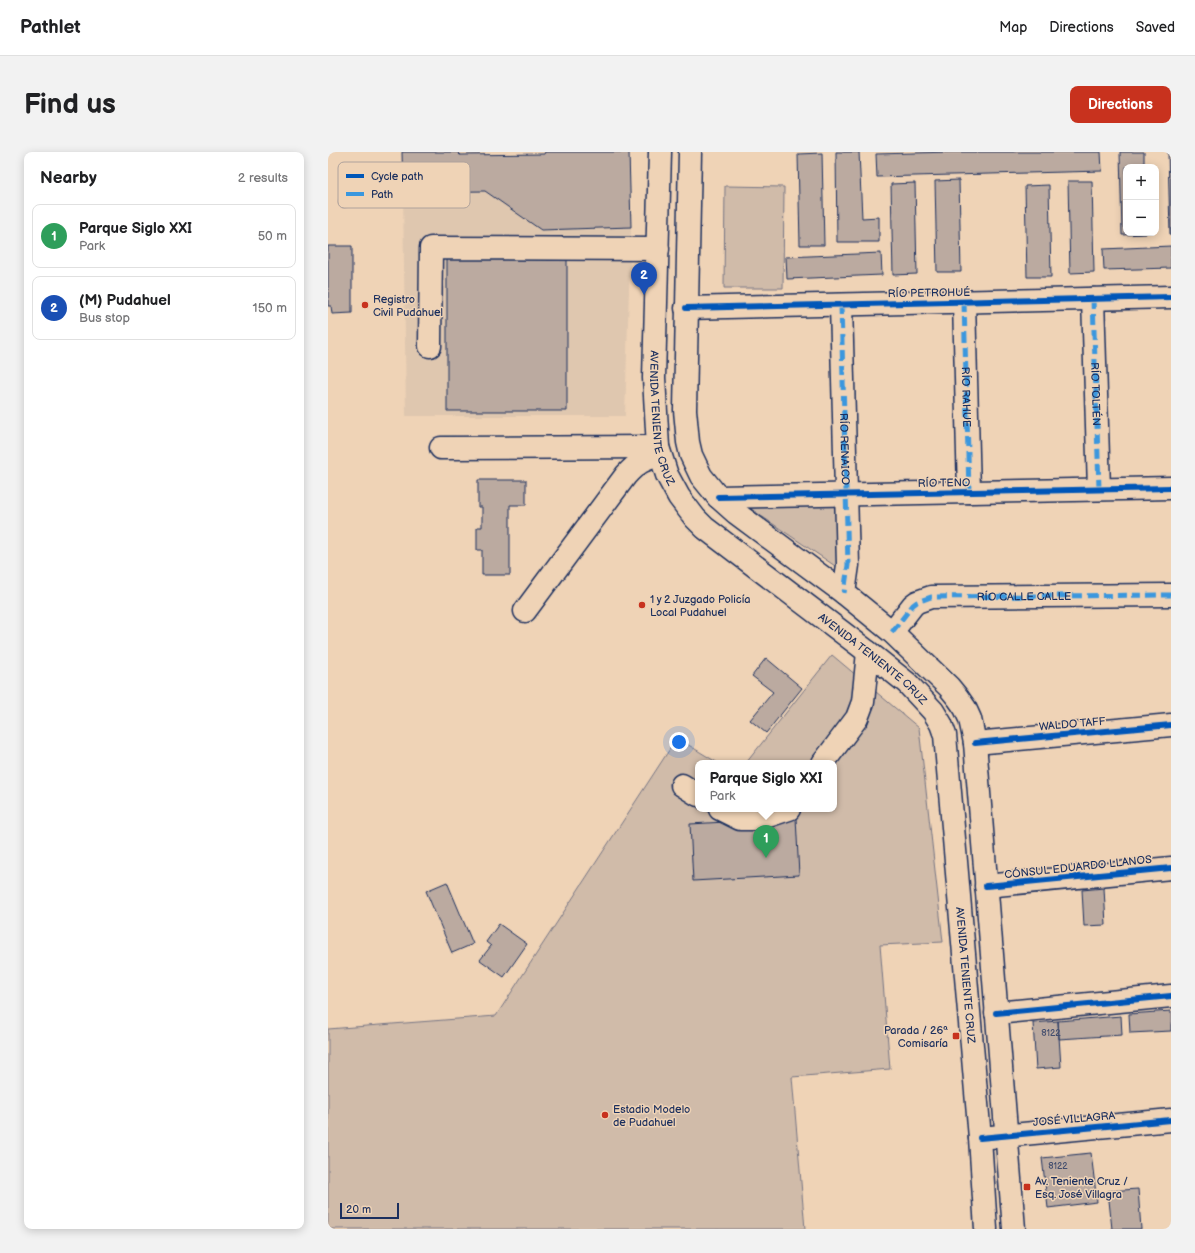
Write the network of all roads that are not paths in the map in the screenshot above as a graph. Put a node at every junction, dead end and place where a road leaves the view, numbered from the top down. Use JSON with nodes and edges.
{"nodes":[{"id":1,"x":660,"y":152,"type":"edge"},
{"id":2,"x":690,"y":152,"type":"edge"},
{"id":3,"x":658,"y":250,"type":"junction"},
{"id":4,"x":1171,"y":297,"type":"edge"},
{"id":5,"x":1093,"y":299,"type":"junction"},
{"id":6,"x":964,"y":302,"type":"junction"},
{"id":7,"x":841,"y":305,"type":"junction"},
{"id":8,"x":686,"y":308,"type":"junction"},
{"id":9,"x":430,"y":346,"type":"dead end"},
{"id":10,"x":440,"y":448,"type":"dead end"},
{"id":11,"x":659,"y":451,"type":"junction"},
{"id":12,"x":1171,"y":488,"type":"edge"},
{"id":13,"x":1099,"y":489,"type":"junction"},
{"id":14,"x":969,"y":492,"type":"junction"},
{"id":15,"x":846,"y":495,"type":"junction"},
{"id":16,"x":718,"y":498,"type":"junction"},
{"id":17,"x":762,"y":532,"type":"junction"},
{"id":18,"x":744,"y":556,"type":"junction"},
{"id":19,"x":844,"y":593,"type":"junction"},
{"id":20,"x":1171,"y":595,"type":"edge"},
{"id":21,"x":525,"y":611,"type":"dead end"},
{"id":22,"x":892,"y":632,"type":"junction"},
{"id":23,"x":868,"y":652,"type":"junction"},
{"id":24,"x":1171,"y":725,"type":"edge"},
{"id":25,"x":975,"y":742,"type":"junction"},
{"id":26,"x":825,"y":760,"type":"edge"},
{"id":27,"x":726,"y":812,"type":"edge"},
{"id":28,"x":779,"y":812,"type":"edge"},
{"id":29,"x":1171,"y":868,"type":"edge"},
{"id":30,"x":986,"y":886,"type":"junction"},
{"id":31,"x":1171,"y":996,"type":"edge"},
{"id":32,"x":996,"y":1013,"type":"junction"},
{"id":33,"x":1171,"y":1120,"type":"edge"},
{"id":34,"x":1005,"y":1136,"type":"junction"},
{"id":35,"x":980,"y":1138,"type":"junction"},
{"id":36,"x":986,"y":1229,"type":"edge"},
{"id":37,"x":1014,"y":1229,"type":"edge"}],
"edges":[{"from":1,"to":3,"type":"street","name":"AVENIDA TENIENTE CRUZ"},
{"from":2,"to":8,"type":"street","name":"AVENIDA TENIENTE CRUZ"},
{"from":3,"to":9,"type":"street"},
{"from":3,"to":11,"type":"street","name":"AVENIDA TENIENTE CRUZ"},
{"from":4,"to":5,"type":"street","name":"RÍO PETROHUÉ"},
{"from":5,"to":6,"type":"street","name":"RÍO PETROHUÉ"},
{"from":5,"to":13,"type":"street","name":"RÍO TOLTÉN"},
{"from":6,"to":7,"type":"street","name":"RÍO PETROHUÉ"},
{"from":6,"to":14,"type":"street","name":"RÍO RAHUE"},
{"from":7,"to":8,"type":"street","name":"RÍO PETROHUÉ"},
{"from":7,"to":15,"type":"street","name":"RÍO RENAICO"},
{"from":8,"to":16,"type":"street","name":"AVENIDA TENIENTE CRUZ"},
{"from":10,"to":11,"type":"street"},
{"from":11,"to":18,"type":"street","name":"AVENIDA TENIENTE CRUZ"},
{"from":11,"to":21,"type":"street"},
{"from":12,"to":13,"type":"street","name":"RÍO TENO"},
{"from":13,"to":14,"type":"street","name":"RÍO TENO"},
{"from":14,"to":15,"type":"street","name":"RÍO TENO"},
{"from":15,"to":16,"type":"street","name":"RÍO TENO"},
{"from":15,"to":19,"type":"street","name":"RÍO RENAICO"},
{"from":16,"to":17,"type":"street","name":"AVENIDA TENIENTE CRUZ"},
{"from":17,"to":18,"type":"street"},
{"from":17,"to":19,"type":"street","name":"AVENIDA TENIENTE CRUZ"},
{"from":18,"to":23,"type":"street","name":"AVENIDA TENIENTE CRUZ"},
{"from":19,"to":22,"type":"street","name":"AVENIDA TENIENTE CRUZ"},
{"from":20,"to":22,"type":"street","name":"RÍO CALLE CALLE"},
{"from":22,"to":25,"type":"street","name":"AVENIDA TENIENTE CRUZ"},
{"from":23,"to":26,"type":"street"},
{"from":23,"to":35,"type":"street","name":"AVENIDA TENIENTE CRUZ"},
{"from":24,"to":25,"type":"street","name":"WALDO TAFF"},
{"from":25,"to":30,"type":"street","name":"AVENIDA TENIENTE CRUZ"},
{"from":27,"to":28,"type":"street"},
{"from":29,"to":30,"type":"street","name":"CÓNSUL EDUARDO LLANOS"},
{"from":30,"to":32,"type":"street","name":"AVENIDA TENIENTE CRUZ"},
{"from":31,"to":32,"type":"street"},
{"from":32,"to":34,"type":"street","name":"AVENIDA TENIENTE CRUZ"},
{"from":33,"to":34,"type":"street","name":"JOSÉ VILLAGRA"},
{"from":34,"to":35,"type":"street","name":"JOSÉ VILLAGRA"},
{"from":34,"to":37,"type":"street","name":"AVENIDA TENIENTE CRUZ"},
{"from":35,"to":36,"type":"street","name":"AVENIDA TENIENTE CRUZ"}]}
